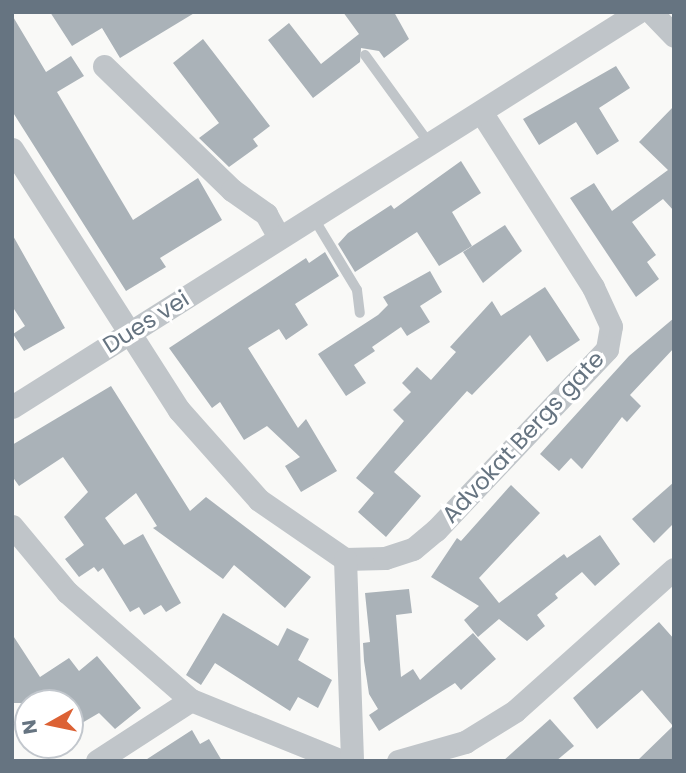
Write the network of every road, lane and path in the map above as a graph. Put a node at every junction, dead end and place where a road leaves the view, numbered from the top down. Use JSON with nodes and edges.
{"nodes":[{"id":1,"x":638,"y":12,"type":"edge"},
{"id":2,"x":651,"y":12,"type":"edge"},
{"id":3,"x":674,"y":36,"type":"edge"},
{"id":4,"x":365,"y":55,"type":"dead end"},
{"id":5,"x":104,"y":66,"type":"dead end"},
{"id":6,"x":481,"y":112,"type":"junction"},
{"id":7,"x":429,"y":143,"type":"junction"},
{"id":8,"x":12,"y":149,"type":"edge"},
{"id":9,"x":313,"y":217,"type":"junction"},
{"id":10,"x":279,"y":237,"type":"junction"},
{"id":11,"x":360,"y":313,"type":"dead end"},
{"id":12,"x":126,"y":335,"type":"junction"},
{"id":13,"x":12,"y":407,"type":"edge"},
{"id":14,"x":12,"y":526,"type":"edge"},
{"id":15,"x":345,"y":559,"type":"junction"},
{"id":16,"x":674,"y":569,"type":"edge"},
{"id":17,"x":191,"y":700,"type":"junction"},
{"id":18,"x":97,"y":761,"type":"edge"},
{"id":19,"x":342,"y":761,"type":"edge"},
{"id":20,"x":352,"y":761,"type":"edge"},
{"id":21,"x":398,"y":761,"type":"edge"}],
"edges":[{"from":1,"to":6,"type":"street","name":"Dues vei"},
{"from":2,"to":3,"type":"street"},
{"from":4,"to":7,"type":"lane"},
{"from":5,"to":10,"type":"street"},
{"from":6,"to":7,"type":"street","name":"Dues vei"},
{"from":6,"to":15,"type":"street","name":"Advokat Bergs gate"},
{"from":7,"to":9,"type":"street","name":"Dues vei"},
{"from":8,"to":12,"type":"street"},
{"from":9,"to":10,"type":"street","name":"Dues vei"},
{"from":9,"to":11,"type":"lane"},
{"from":10,"to":12,"type":"street","name":"Dues vei"},
{"from":12,"to":13,"type":"street","name":"Dues vei"},
{"from":12,"to":15,"type":"street"},
{"from":14,"to":17,"type":"street"},
{"from":15,"to":20,"type":"street"},
{"from":16,"to":21,"type":"street"},
{"from":17,"to":18,"type":"street"},
{"from":17,"to":19,"type":"street"}]}
